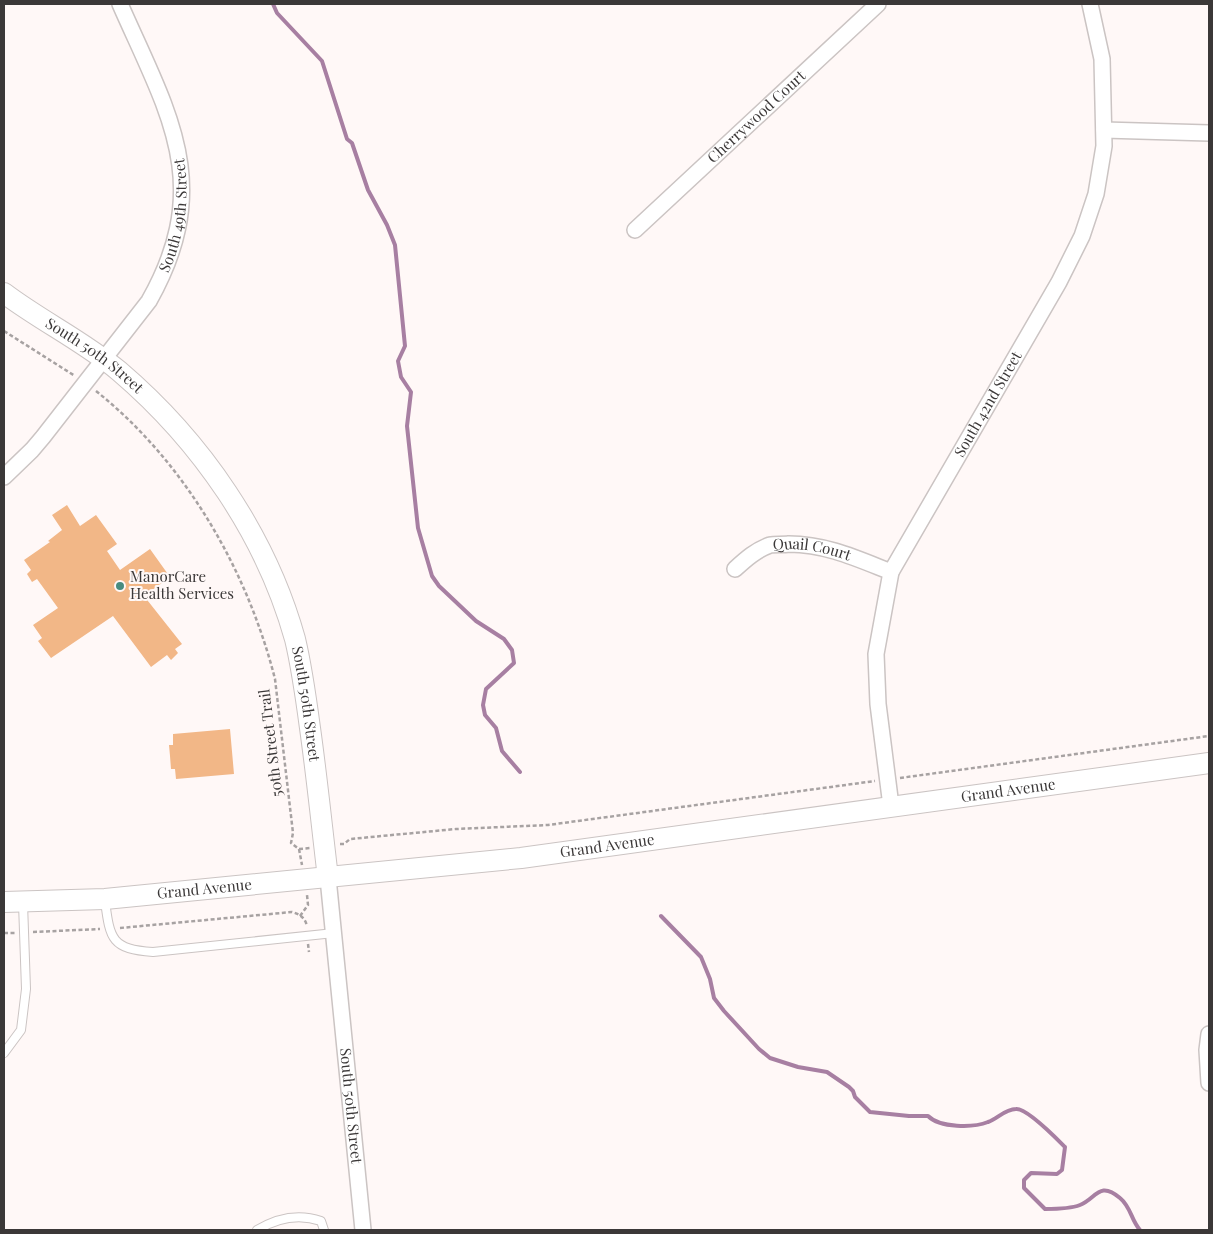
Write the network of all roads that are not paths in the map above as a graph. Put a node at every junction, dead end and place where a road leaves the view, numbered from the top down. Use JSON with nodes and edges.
{"nodes":[{"id":1,"x":120,"y":4,"type":"edge"},
{"id":2,"x":878,"y":4,"type":"edge"},
{"id":3,"x":1090,"y":4,"type":"edge"},
{"id":4,"x":1104,"y":130,"type":"junction"},
{"id":5,"x":1209,"y":133,"type":"edge"},
{"id":6,"x":635,"y":230,"type":"dead end"},
{"id":7,"x":4,"y":293,"type":"edge"},
{"id":8,"x":103,"y":359,"type":"junction"},
{"id":9,"x":4,"y":477,"type":"edge"},
{"id":10,"x":735,"y":568,"type":"dead end"},
{"id":11,"x":892,"y":572,"type":"junction"},
{"id":12,"x":1209,"y":762,"type":"edge"},
{"id":13,"x":892,"y":806,"type":"junction"},
{"id":14,"x":328,"y":878,"type":"junction"},
{"id":15,"x":105,"y":899,"type":"junction"},
{"id":16,"x":13,"y":902,"type":"edge"},
{"id":17,"x":334,"y":933,"type":"junction"},
{"id":18,"x":1209,"y":1034,"type":"edge"},
{"id":19,"x":4,"y":1053,"type":"edge"},
{"id":20,"x":1209,"y":1083,"type":"edge"},
{"id":21,"x":257,"y":1230,"type":"edge"},
{"id":22,"x":324,"y":1230,"type":"edge"},
{"id":23,"x":363,"y":1230,"type":"edge"}],
"edges":[{"from":1,"to":8,"type":"street","name":"South 49th Street"},
{"from":2,"to":6,"type":"street","name":"Cherrywood Court"},
{"from":3,"to":4,"type":"street","name":"South 42nd Street"},
{"from":4,"to":5,"type":"street"},
{"from":4,"to":11,"type":"street","name":"South 42nd Street"},
{"from":7,"to":8,"type":"main road","name":"South 50th Street"},
{"from":8,"to":9,"type":"street","name":"South 49th Street"},
{"from":8,"to":14,"type":"main road","name":"South 50th Street"},
{"from":10,"to":11,"type":"street","name":"Quail Court"},
{"from":11,"to":13,"type":"street","name":"South 42nd Street"},
{"from":12,"to":13,"type":"main road","name":"Grand Avenue"},
{"from":13,"to":14,"type":"main road","name":"Grand Avenue"},
{"from":14,"to":15,"type":"main road","name":"Grand Avenue"},
{"from":14,"to":17,"type":"street","name":"South 50th Street"},
{"from":15,"to":16,"type":"main road","name":"Grand Avenue"},
{"from":15,"to":17,"type":"lane"},
{"from":16,"to":19,"type":"lane"},
{"from":17,"to":23,"type":"street","name":"South 50th Street"},
{"from":18,"to":20,"type":"street"},
{"from":21,"to":22,"type":"lane"}]}
